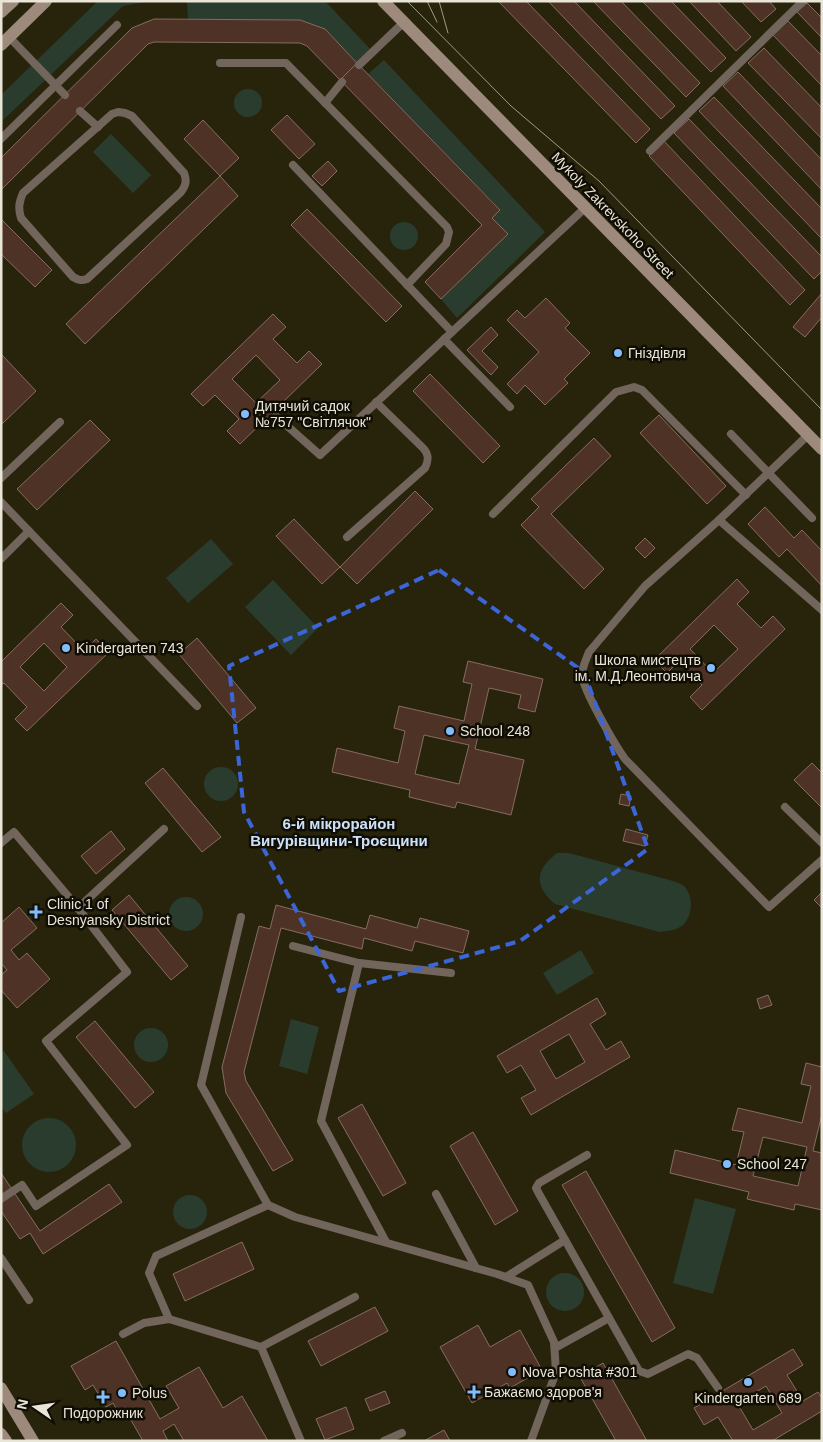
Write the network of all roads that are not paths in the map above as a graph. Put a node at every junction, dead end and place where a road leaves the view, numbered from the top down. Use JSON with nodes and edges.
{"nodes":[{"id":1,"x":13,"y":1,"type":"edge"},
{"id":2,"x":46,"y":1,"type":"edge"},
{"id":3,"x":382,"y":1,"type":"edge"},
{"id":4,"x":803,"y":1,"type":"edge"},
{"id":5,"x":1,"y":12,"type":"edge"},
{"id":6,"x":404,"y":23,"type":"junction"},
{"id":7,"x":116,"y":26,"type":"dead end"},
{"id":8,"x":5,"y":41,"type":"edge"},
{"id":9,"x":220,"y":63,"type":"dead end"},
{"id":10,"x":359,"y":65,"type":"dead end"},
{"id":11,"x":342,"y":82,"type":"dead end"},
{"id":12,"x":56,"y":87,"type":"junction"},
{"id":13,"x":65,"y":95,"type":"dead end"},
{"id":14,"x":325,"y":103,"type":"junction"},
{"id":15,"x":80,"y":111,"type":"dead end"},
{"id":16,"x":98,"y":127,"type":"junction"},
{"id":17,"x":1,"y":139,"type":"edge"},
{"id":18,"x":650,"y":151,"type":"dead end"},
{"id":19,"x":293,"y":166,"type":"dead end"},
{"id":20,"x":585,"y":208,"type":"junction"},
{"id":21,"x":407,"y":285,"type":"junction"},
{"id":22,"x":452,"y":332,"type":"junction"},
{"id":23,"x":444,"y":339,"type":"junction"},
{"id":24,"x":376,"y":402,"type":"junction"},
{"id":25,"x":510,"y":407,"type":"dead end"},
{"id":26,"x":276,"y":416,"type":"dead end"},
{"id":27,"x":60,"y":422,"type":"dead end"},
{"id":28,"x":731,"y":434,"type":"dead end"},
{"id":29,"x":808,"y":435,"type":"junction"},
{"id":30,"x":822,"y":449,"type":"edge"},
{"id":31,"x":768,"y":473,"type":"junction"},
{"id":32,"x":1,"y":478,"type":"edge"},
{"id":33,"x":746,"y":494,"type":"junction"},
{"id":34,"x":1,"y":502,"type":"edge"},
{"id":35,"x":493,"y":514,"type":"dead end"},
{"id":36,"x":812,"y":518,"type":"dead end"},
{"id":37,"x":719,"y":520,"type":"junction"},
{"id":38,"x":29,"y":531,"type":"junction"},
{"id":39,"x":347,"y":537,"type":"dead end"},
{"id":40,"x":1,"y":559,"type":"edge"},
{"id":41,"x":822,"y":610,"type":"edge"},
{"id":42,"x":197,"y":706,"type":"dead end"},
{"id":43,"x":785,"y":807,"type":"dead end"},
{"id":44,"x":164,"y":829,"type":"dead end"},
{"id":45,"x":1,"y":843,"type":"edge"},
{"id":46,"x":822,"y":843,"type":"edge"},
{"id":47,"x":822,"y":860,"type":"edge"},
{"id":48,"x":78,"y":908,"type":"junction"},
{"id":49,"x":242,"y":917,"type":"dead end"},
{"id":50,"x":293,"y":946,"type":"dead end"},
{"id":51,"x":359,"y":963,"type":"junction"},
{"id":52,"x":451,"y":974,"type":"dead end"},
{"id":53,"x":587,"y":1155,"type":"dead end"},
{"id":54,"x":436,"y":1194,"type":"dead end"},
{"id":55,"x":1,"y":1199,"type":"edge"},
{"id":56,"x":268,"y":1205,"type":"junction"},
{"id":57,"x":565,"y":1240,"type":"junction"},
{"id":58,"x":386,"y":1242,"type":"junction"},
{"id":59,"x":1,"y":1258,"type":"edge"},
{"id":60,"x":476,"y":1268,"type":"junction"},
{"id":61,"x":506,"y":1277,"type":"junction"},
{"id":62,"x":355,"y":1297,"type":"dead end"},
{"id":63,"x":29,"y":1300,"type":"dead end"},
{"id":64,"x":609,"y":1318,"type":"junction"},
{"id":65,"x":169,"y":1319,"type":"junction"},
{"id":66,"x":123,"y":1334,"type":"dead end"},
{"id":67,"x":260,"y":1347,"type":"junction"},
{"id":68,"x":555,"y":1348,"type":"junction"},
{"id":69,"x":1,"y":1388,"type":"edge"},
{"id":70,"x":718,"y":1388,"type":"dead end"},
{"id":71,"x":402,"y":1433,"type":"dead end"},
{"id":72,"x":1,"y":1434,"type":"edge"},
{"id":73,"x":6,"y":1441,"type":"edge"},
{"id":74,"x":33,"y":1441,"type":"edge"},
{"id":75,"x":301,"y":1441,"type":"edge"},
{"id":76,"x":384,"y":1441,"type":"edge"},
{"id":77,"x":530,"y":1441,"type":"edge"}],
"edges":[{"from":1,"to":5,"type":"street"},
{"from":2,"to":8,"type":"street"},
{"from":3,"to":6,"type":"street","name":"Mykoly Zakrevskoho Street"},
{"from":4,"to":18,"type":"lane"},
{"from":6,"to":10,"type":"lane"},
{"from":6,"to":20,"type":"street","name":"Mykoly Zakrevskoho Street"},
{"from":7,"to":12,"type":"lane"},
{"from":8,"to":12,"type":"lane"},
{"from":9,"to":14,"type":"lane"},
{"from":11,"to":14,"type":"lane"},
{"from":12,"to":13,"type":"lane"},
{"from":12,"to":17,"type":"lane"},
{"from":14,"to":21,"type":"lane"},
{"from":15,"to":16,"type":"lane"},
{"from":16,"to":16,"type":"lane"},
{"from":19,"to":21,"type":"lane"},
{"from":20,"to":22,"type":"lane"},
{"from":20,"to":29,"type":"street","name":"Mykoly Zakrevskoho Street"},
{"from":21,"to":22,"type":"lane"},
{"from":22,"to":23,"type":"lane"},
{"from":23,"to":24,"type":"lane"},
{"from":23,"to":25,"type":"lane"},
{"from":24,"to":26,"type":"lane"},
{"from":24,"to":39,"type":"lane"},
{"from":27,"to":32,"type":"lane"},
{"from":28,"to":31,"type":"lane"},
{"from":29,"to":30,"type":"street","name":"Mykoly Zakrevskoho Street"},
{"from":29,"to":31,"type":"lane"},
{"from":31,"to":33,"type":"lane"},
{"from":31,"to":36,"type":"lane"},
{"from":33,"to":35,"type":"lane"},
{"from":33,"to":37,"type":"lane"},
{"from":34,"to":38,"type":"lane"},
{"from":37,"to":41,"type":"lane"},
{"from":37,"to":47,"type":"lane"},
{"from":38,"to":40,"type":"lane"},
{"from":38,"to":42,"type":"lane"},
{"from":43,"to":46,"type":"lane"},
{"from":44,"to":48,"type":"lane"},
{"from":45,"to":48,"type":"lane"},
{"from":48,"to":55,"type":"lane"},
{"from":49,"to":56,"type":"lane"},
{"from":50,"to":51,"type":"lane"},
{"from":51,"to":52,"type":"lane"},
{"from":51,"to":58,"type":"lane"},
{"from":53,"to":57,"type":"lane"},
{"from":54,"to":60,"type":"lane"},
{"from":56,"to":58,"type":"lane"},
{"from":56,"to":65,"type":"lane"},
{"from":57,"to":61,"type":"lane"},
{"from":57,"to":64,"type":"lane"},
{"from":58,"to":60,"type":"lane"},
{"from":59,"to":63,"type":"lane"},
{"from":60,"to":61,"type":"lane"},
{"from":61,"to":68,"type":"lane"},
{"from":62,"to":67,"type":"lane"},
{"from":64,"to":68,"type":"lane"},
{"from":64,"to":70,"type":"lane"},
{"from":65,"to":66,"type":"lane"},
{"from":65,"to":67,"type":"lane"},
{"from":67,"to":75,"type":"lane"},
{"from":68,"to":77,"type":"lane"},
{"from":69,"to":74,"type":"street"},
{"from":71,"to":76,"type":"lane"},
{"from":72,"to":73,"type":"street"}]}
